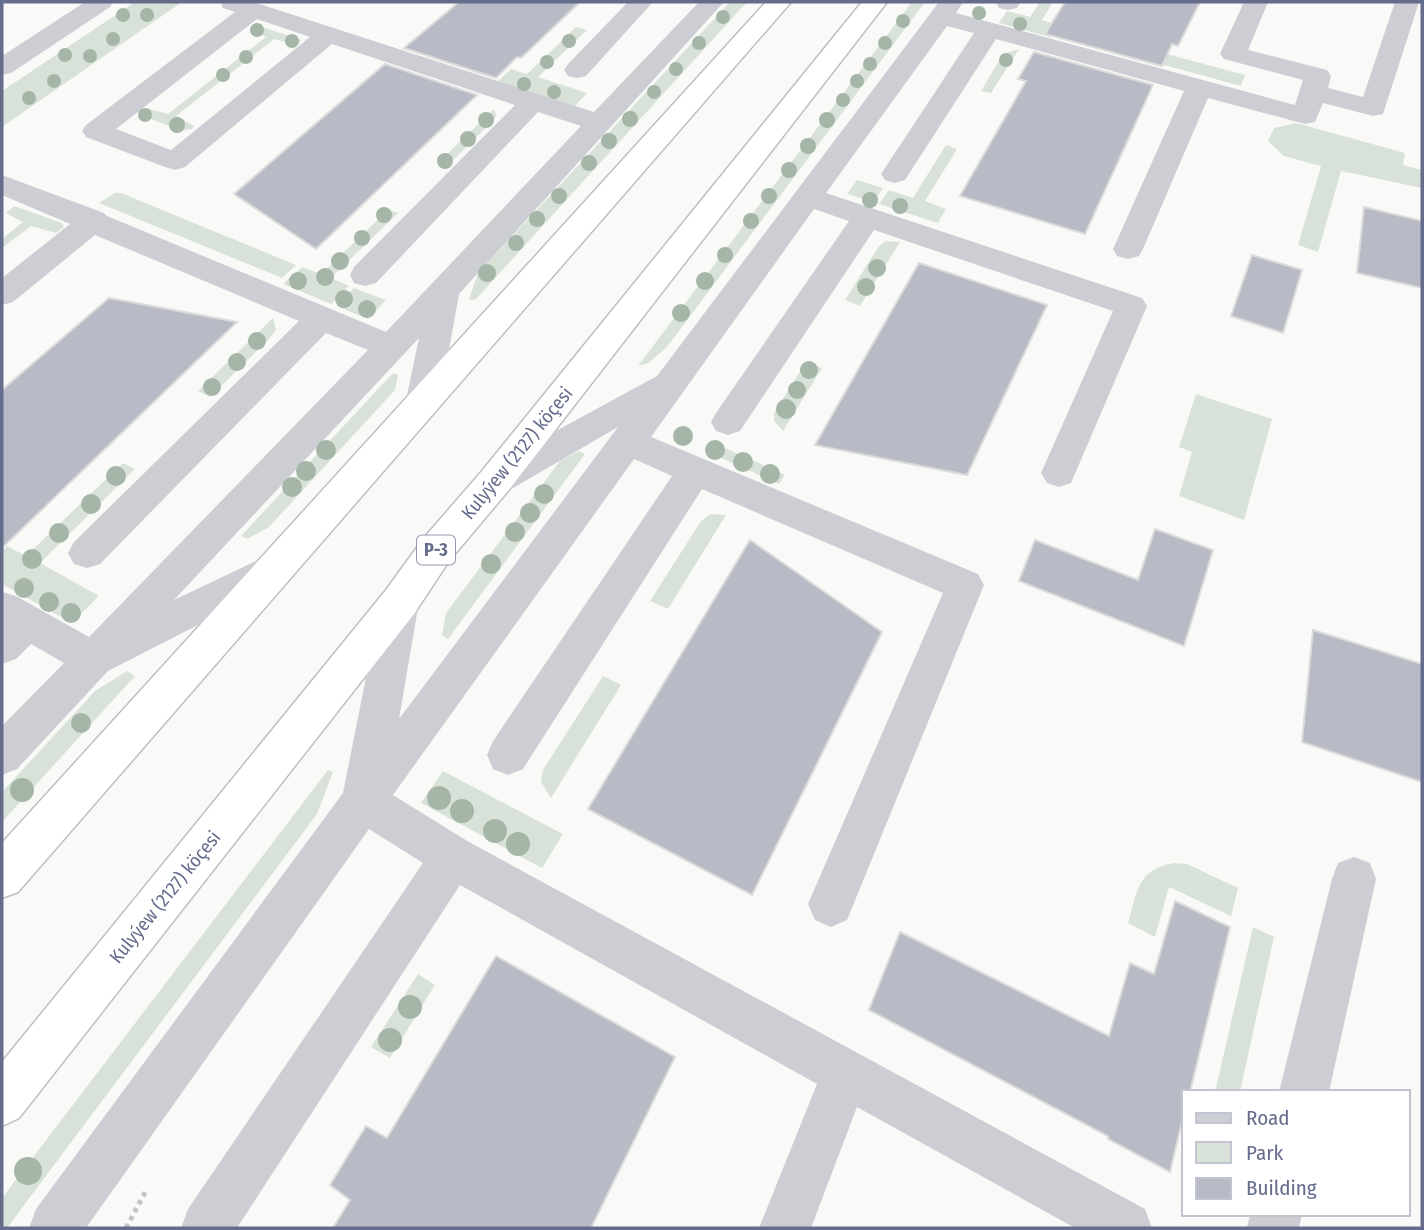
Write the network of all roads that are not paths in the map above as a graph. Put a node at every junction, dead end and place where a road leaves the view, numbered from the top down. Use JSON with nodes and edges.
{"nodes":[{"id":1,"x":101,"y":2,"type":"edge"},
{"id":2,"x":641,"y":2,"type":"edge"},
{"id":3,"x":712,"y":2,"type":"edge"},
{"id":4,"x":779,"y":2,"type":"edge"},
{"id":5,"x":875,"y":2,"type":"edge"},
{"id":6,"x":1256,"y":2,"type":"edge"},
{"id":7,"x":1407,"y":2,"type":"edge"},
{"id":8,"x":241,"y":6,"type":"edge"},
{"id":9,"x":945,"y":9,"type":"edge"},
{"id":10,"x":989,"y":30,"type":"junction"},
{"id":11,"x":328,"y":35,"type":"junction"},
{"id":12,"x":2,"y":66,"type":"edge"},
{"id":13,"x":577,"y":70,"type":"dead end"},
{"id":14,"x":1199,"y":87,"type":"junction"},
{"id":15,"x":1313,"y":92,"type":"junction"},
{"id":16,"x":533,"y":102,"type":"junction"},
{"id":17,"x":599,"y":123,"type":"junction"},
{"id":18,"x":895,"y":174,"type":"dead end"},
{"id":19,"x":8,"y":193,"type":"edge"},
{"id":20,"x":807,"y":197,"type":"junction"},
{"id":21,"x":868,"y":216,"type":"junction"},
{"id":22,"x":94,"y":220,"type":"junction"},
{"id":23,"x":1128,"y":249,"type":"dead end"},
{"id":24,"x":365,"y":275,"type":"dead end"},
{"id":25,"x":444,"y":287,"type":"junction"},
{"id":26,"x":2,"y":294,"type":"edge"},
{"id":27,"x":322,"y":317,"type":"junction"},
{"id":28,"x":391,"y":347,"type":"junction"},
{"id":29,"x":671,"y":381,"type":"junction"},
{"id":30,"x":423,"y":400,"type":"junction"},
{"id":31,"x":727,"y":422,"type":"dead end"},
{"id":32,"x":628,"y":442,"type":"junction"},
{"id":33,"x":694,"y":471,"type":"junction"},
{"id":34,"x":1059,"y":474,"type":"dead end"},
{"id":35,"x":495,"y":481,"type":"junction"},
{"id":36,"x":87,"y":553,"type":"dead end"},
{"id":37,"x":273,"y":569,"type":"junction"},
{"id":38,"x":400,"y":602,"type":"junction"},
{"id":39,"x":10,"y":626,"type":"edge"},
{"id":40,"x":93,"y":659,"type":"junction"},
{"id":41,"x":2,"y":755,"type":"edge"},
{"id":42,"x":508,"y":755,"type":"dead end"},
{"id":43,"x":362,"y":801,"type":"junction"},
{"id":44,"x":453,"y":857,"type":"junction"},
{"id":45,"x":2,"y":876,"type":"edge"},
{"id":46,"x":1354,"y":878,"type":"dead end"},
{"id":47,"x":831,"y":904,"type":"dead end"},
{"id":48,"x":845,"y":1073,"type":"junction"},
{"id":49,"x":1304,"y":1090,"type":"edge"},
{"id":50,"x":2,"y":1101,"type":"edge"},
{"id":51,"x":55,"y":1228,"type":"edge"},
{"id":52,"x":207,"y":1228,"type":"edge"},
{"id":53,"x":785,"y":1228,"type":"edge"},
{"id":54,"x":1126,"y":1228,"type":"edge"}],
"edges":[{"from":1,"to":12,"type":"street"},
{"from":2,"to":13,"type":"street"},
{"from":3,"to":17,"type":"street"},
{"from":4,"to":30,"type":"highway"},
{"from":5,"to":35,"type":"highway","name":"Kulyýew (2127) köçesi","number":"P-3"},
{"from":6,"to":15,"type":"street"},
{"from":7,"to":15,"type":"street"},
{"from":8,"to":11,"type":"street"},
{"from":8,"to":11,"type":"street"},
{"from":9,"to":10,"type":"street"},
{"from":9,"to":20,"type":"street"},
{"from":10,"to":14,"type":"street"},
{"from":10,"to":18,"type":"street"},
{"from":11,"to":16,"type":"street"},
{"from":14,"to":15,"type":"street"},
{"from":14,"to":23,"type":"street"},
{"from":16,"to":17,"type":"street"},
{"from":16,"to":24,"type":"street"},
{"from":17,"to":25,"type":"street"},
{"from":19,"to":22,"type":"street"},
{"from":20,"to":21,"type":"street"},
{"from":20,"to":29,"type":"street"},
{"from":21,"to":31,"type":"street"},
{"from":21,"to":34,"type":"street"},
{"from":22,"to":26,"type":"street"},
{"from":22,"to":27,"type":"street"},
{"from":25,"to":28,"type":"street"},
{"from":25,"to":30,"type":"street"},
{"from":27,"to":28,"type":"street"},
{"from":27,"to":36,"type":"street"},
{"from":28,"to":40,"type":"street"},
{"from":29,"to":32,"type":"street"},
{"from":29,"to":35,"type":"street"},
{"from":30,"to":37,"type":"highway"},
{"from":32,"to":33,"type":"street"},
{"from":32,"to":43,"type":"street"},
{"from":33,"to":42,"type":"street"},
{"from":33,"to":47,"type":"street"},
{"from":35,"to":38,"type":"highway","name":"Kulyýew (2127) köçesi","number":"P-3"},
{"from":37,"to":40,"type":"street"},
{"from":37,"to":45,"type":"highway"},
{"from":38,"to":43,"type":"street"},
{"from":38,"to":50,"type":"highway","name":"Kulyýew (2127) köçesi","number":"P-3"},
{"from":39,"to":40,"type":"street"},
{"from":40,"to":41,"type":"street"},
{"from":43,"to":44,"type":"street"},
{"from":43,"to":51,"type":"street"},
{"from":44,"to":48,"type":"street"},
{"from":44,"to":52,"type":"street"},
{"from":46,"to":49,"type":"street"},
{"from":48,"to":53,"type":"street"},
{"from":48,"to":54,"type":"street"}]}
